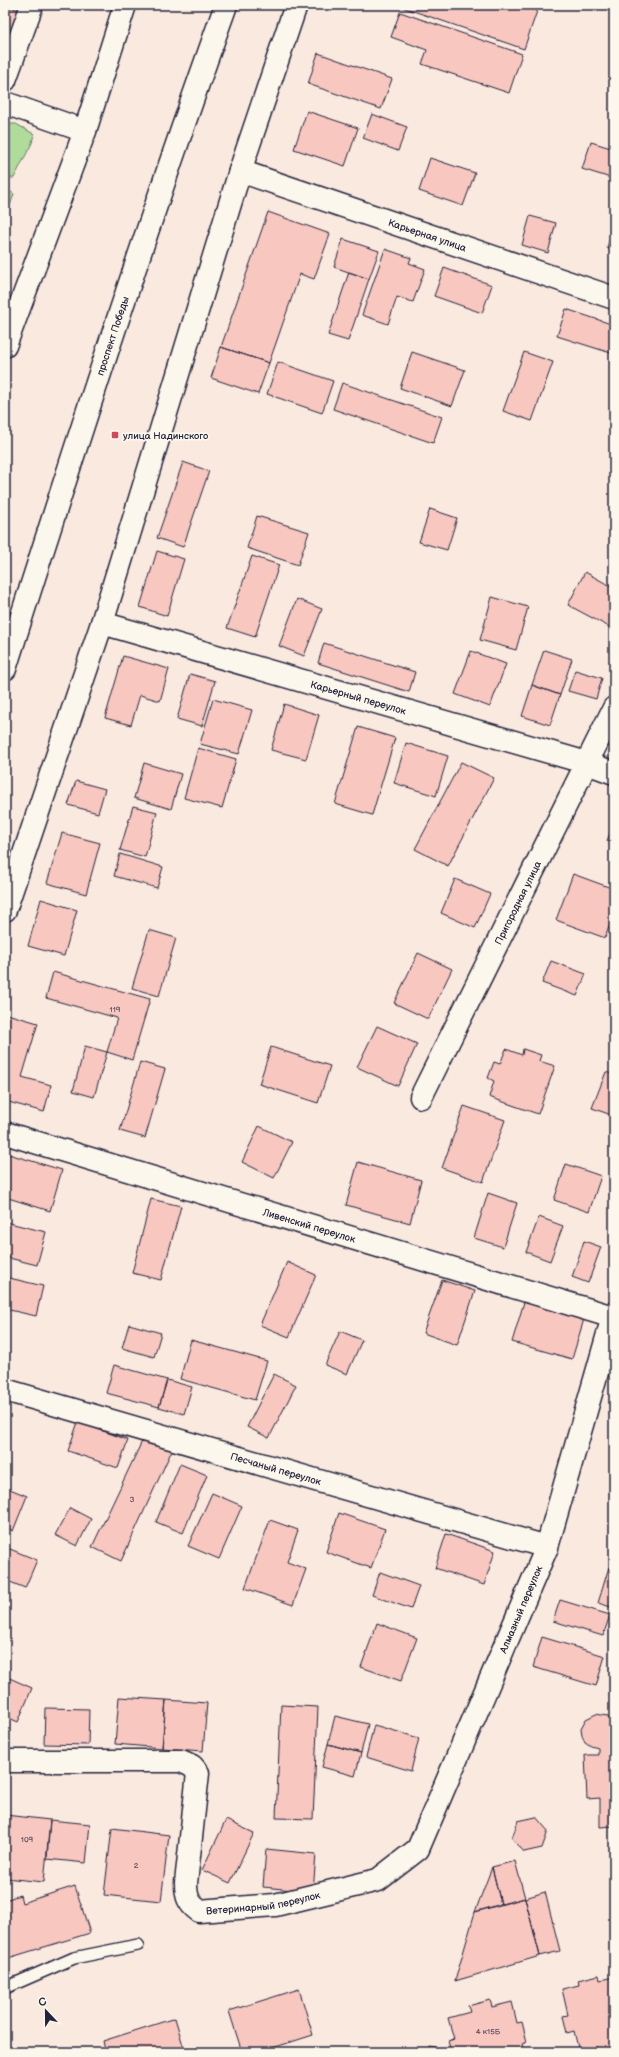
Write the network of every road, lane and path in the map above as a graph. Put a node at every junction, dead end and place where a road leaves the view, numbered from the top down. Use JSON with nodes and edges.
{"nodes":[{"id":1,"x":32,"y":5,"type":"edge"},
{"id":2,"x":125,"y":5,"type":"edge"},
{"id":3,"x":226,"y":5,"type":"edge"},
{"id":4,"x":296,"y":5,"type":"edge"},
{"id":5,"x":5,"y":80,"type":"edge"},
{"id":6,"x":5,"y":103,"type":"edge"},
{"id":7,"x":85,"y":131,"type":"junction"},
{"id":8,"x":240,"y":171,"type":"junction"},
{"id":9,"x":614,"y":298,"type":"edge"},
{"id":10,"x":5,"y":346,"type":"edge"},
{"id":11,"x":102,"y":624,"type":"junction"},
{"id":12,"x":5,"y":670,"type":"edge"},
{"id":13,"x":614,"y":708,"type":"edge"},
{"id":14,"x":586,"y":763,"type":"junction"},
{"id":15,"x":614,"y":773,"type":"edge"},
{"id":16,"x":5,"y":910,"type":"edge"},
{"id":17,"x":421,"y":1097,"type":"dead end"},
{"id":18,"x":5,"y":1133,"type":"edge"},
{"id":19,"x":613,"y":1315,"type":"edge"},
{"id":20,"x":5,"y":1390,"type":"edge"},
{"id":21,"x":547,"y":1546,"type":"junction"},
{"id":22,"x":5,"y":1760,"type":"edge"},
{"id":23,"x":378,"y":1880,"type":"joint"},
{"id":24,"x":138,"y":1945,"type":"dead end"},
{"id":25,"x":5,"y":1988,"type":"edge"}],
"edges":[{"from":1,"to":5,"type":"street"},
{"from":2,"to":7,"type":"street"},
{"from":3,"to":12,"type":"street","name":"проспект Победы"},
{"from":4,"to":8,"type":"street"},
{"from":6,"to":7,"type":"street"},
{"from":7,"to":10,"type":"street"},
{"from":8,"to":9,"type":"street","name":"Карьерная улица"},
{"from":8,"to":11,"type":"street"},
{"from":11,"to":14,"type":"street","name":"Карьерный переулок"},
{"from":11,"to":16,"type":"street"},
{"from":13,"to":14,"type":"street","name":"Пригородная улица"},
{"from":14,"to":15,"type":"street","name":"Карьерный переулок"},
{"from":14,"to":17,"type":"street","name":"Пригородная улица"},
{"from":18,"to":19,"type":"street","name":"Ливенский переулок"},
{"from":19,"to":21,"type":"street","name":"Алмазный переулок"},
{"from":20,"to":21,"type":"street","name":"Песчаный переулок"},
{"from":21,"to":23,"type":"street","name":"Алмазный переулок"},
{"from":22,"to":23,"type":"street","name":"Ветеринарный переулок"},
{"from":24,"to":25,"type":"lane"}]}
